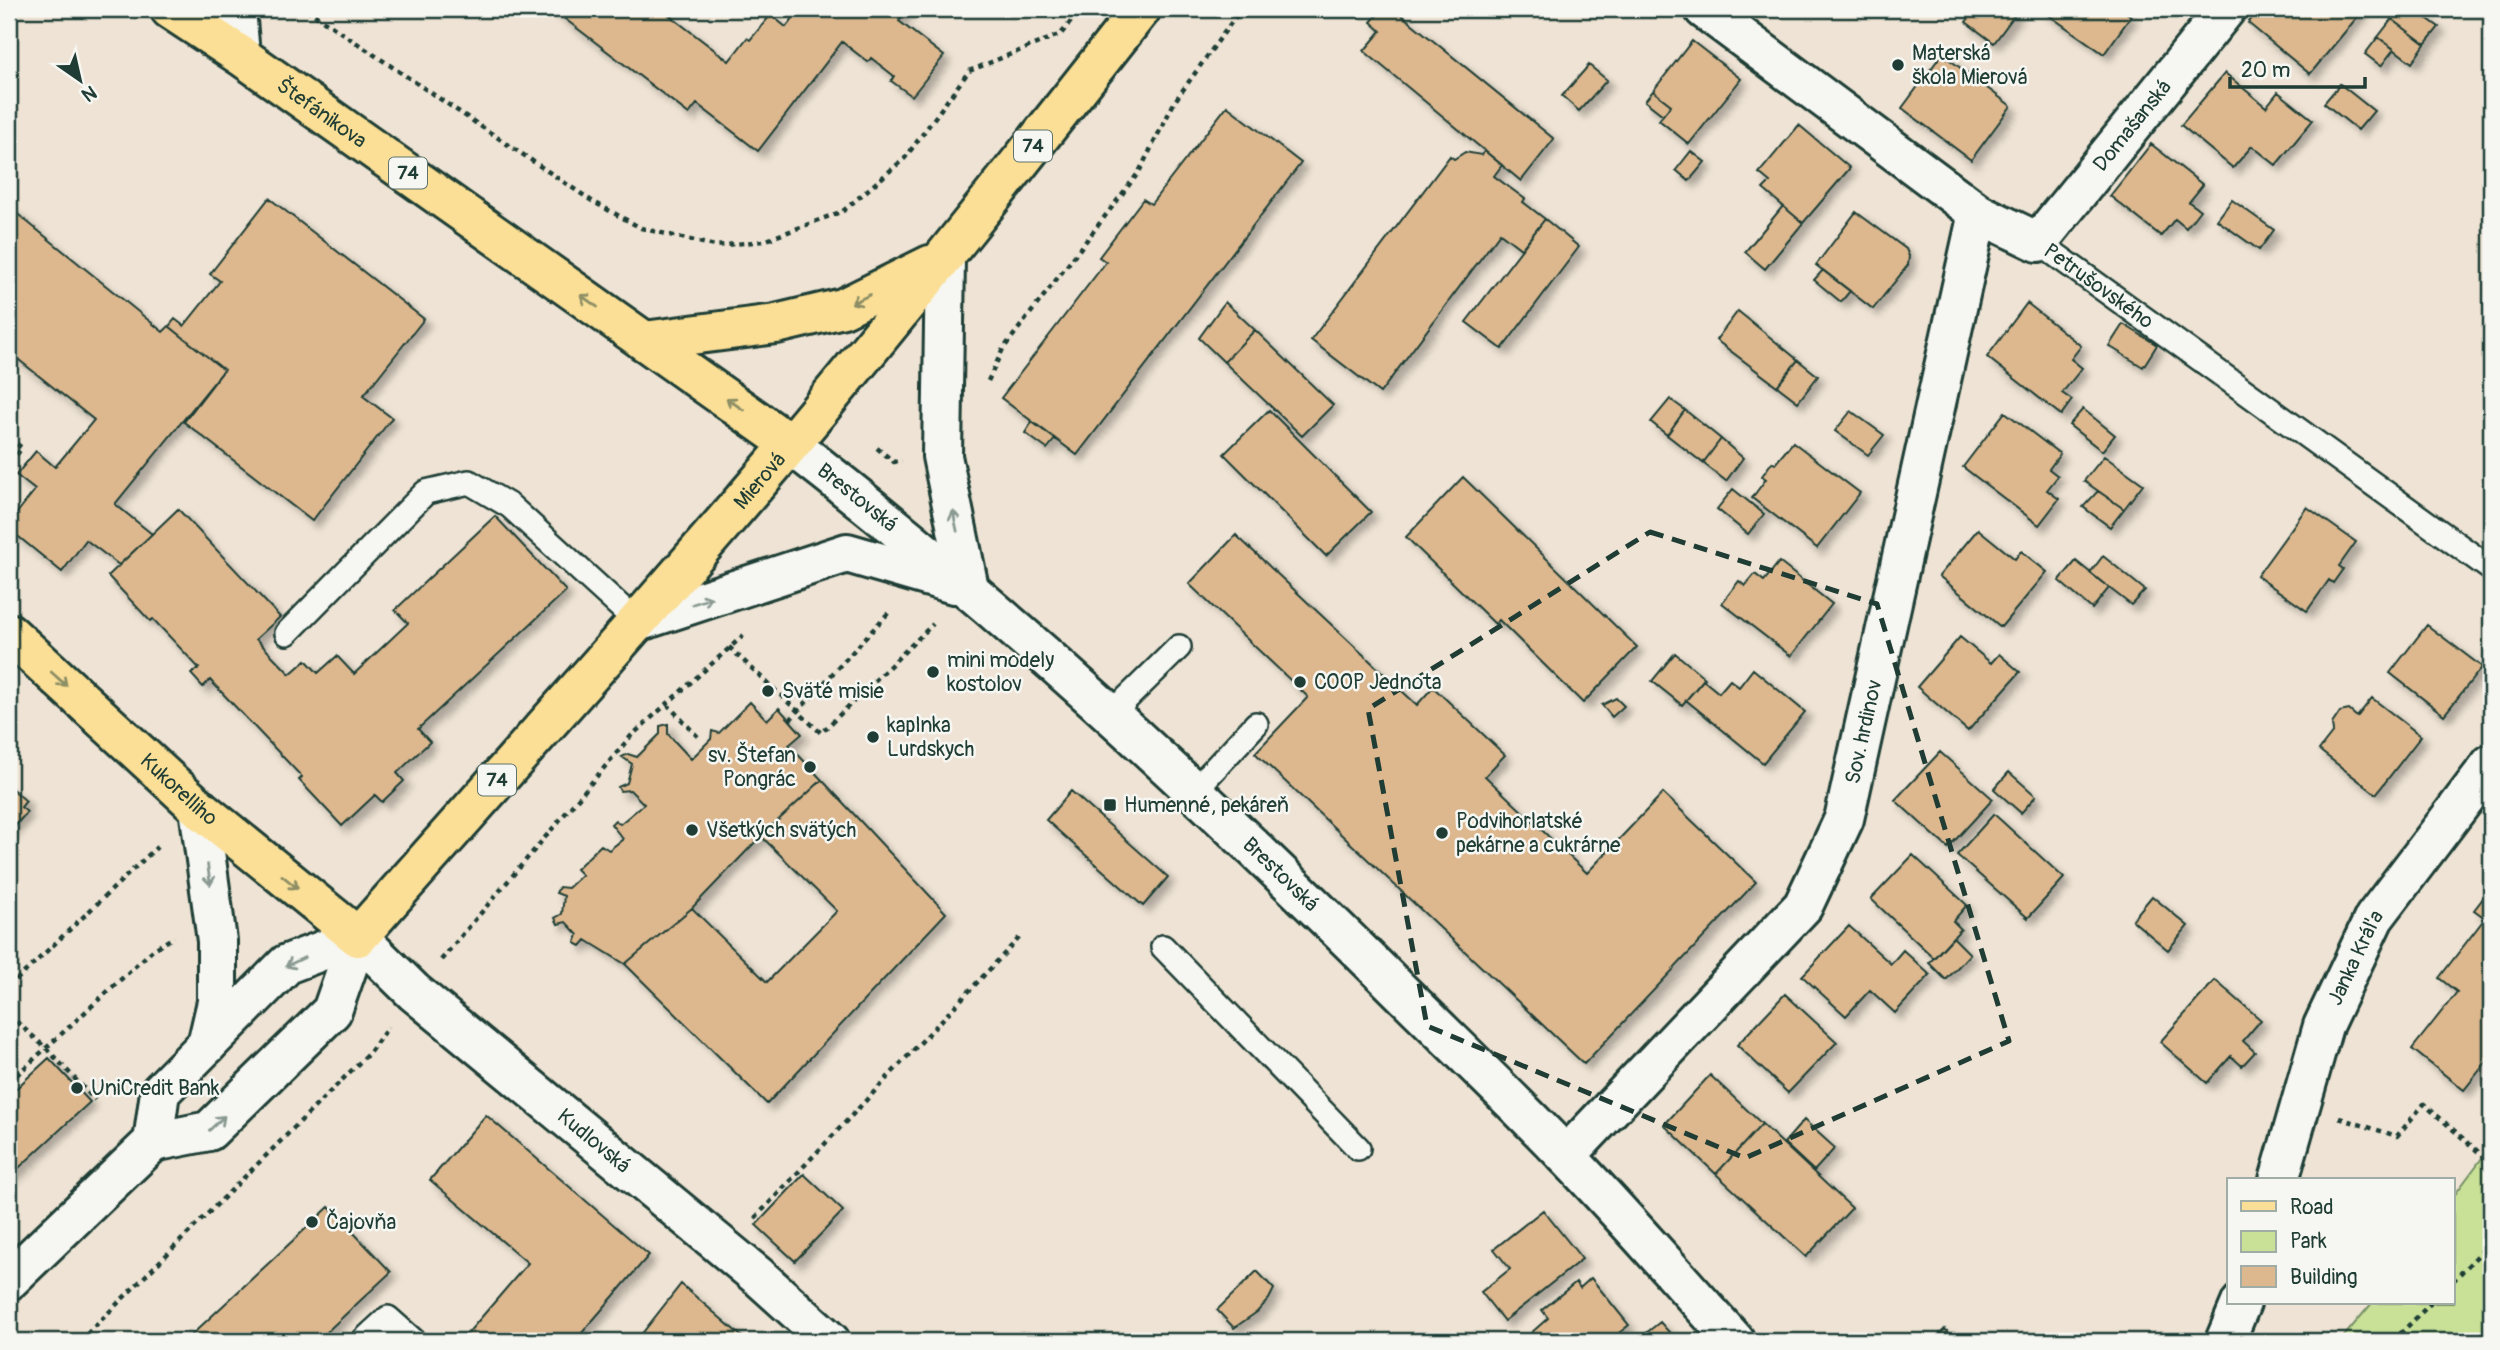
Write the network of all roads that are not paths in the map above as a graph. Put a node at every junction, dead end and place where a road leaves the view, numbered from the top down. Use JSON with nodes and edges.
{"nodes":[{"id":1,"x":170,"y":9,"type":"edge"},
{"id":2,"x":236,"y":9,"type":"edge"},
{"id":3,"x":1141,"y":9,"type":"edge"},
{"id":4,"x":1704,"y":9,"type":"edge"},
{"id":5,"x":2226,"y":9,"type":"edge"},
{"id":6,"x":240,"y":55,"type":"junction"},
{"id":7,"x":1978,"y":213,"type":"junction"},
{"id":8,"x":2038,"y":242,"type":"junction"},
{"id":9,"x":945,"y":258,"type":"junction"},
{"id":10,"x":645,"y":341,"type":"junction"},
{"id":11,"x":790,"y":444,"type":"junction"},
{"id":12,"x":2491,"y":569,"type":"edge"},
{"id":13,"x":969,"y":588,"type":"junction"},
{"id":14,"x":637,"y":622,"type":"junction"},
{"id":15,"x":9,"y":633,"type":"edge"},
{"id":16,"x":287,"y":633,"type":"dead end"},
{"id":17,"x":1179,"y":647,"type":"dead end"},
{"id":18,"x":1111,"y":714,"type":"junction"},
{"id":19,"x":1256,"y":724,"type":"dead end"},
{"id":20,"x":2491,"y":764,"type":"edge"},
{"id":21,"x":1194,"y":791,"type":"junction"},
{"id":22,"x":200,"y":808,"type":"junction"},
{"id":23,"x":358,"y":937,"type":"junction"},
{"id":24,"x":1163,"y":947,"type":"dead end"},
{"id":25,"x":207,"y":1045,"type":"junction"},
{"id":26,"x":153,"y":1142,"type":"junction"},
{"id":27,"x":1358,"y":1147,"type":"dead end"},
{"id":28,"x":1566,"y":1156,"type":"junction"},
{"id":29,"x":2280,"y":1178,"type":"edge"},
{"id":30,"x":9,"y":1280,"type":"edge"},
{"id":31,"x":2241,"y":1304,"type":"edge"},
{"id":32,"x":363,"y":1341,"type":"edge"},
{"id":33,"x":414,"y":1341,"type":"edge"},
{"id":34,"x":830,"y":1341,"type":"edge"},
{"id":35,"x":1735,"y":1341,"type":"edge"},
{"id":36,"x":2225,"y":1341,"type":"edge"}],
"edges":[{"from":1,"to":6,"type":"main road","name":"Štefánikova","number":"74"},
{"from":2,"to":6,"type":"street"},
{"from":3,"to":9,"type":"main road","name":"Mierová","number":"74"},
{"from":4,"to":7,"type":"street","name":"Petrušovského"},
{"from":5,"to":8,"type":"street","name":"Domašanská"},
{"from":10,"to":6,"type":"main road","name":"Štefánikova","number":"74","one_way":true},
{"from":7,"to":8,"type":"street","name":"Petrušovského"},
{"from":7,"to":28,"type":"street","name":"Sov. hrdinov"},
{"from":8,"to":12,"type":"lane","name":"Petrušovského"},
{"from":9,"to":10,"type":"main road","number":"74","one_way":true},
{"from":9,"to":11,"type":"main road","name":"Mierová","number":"74"},
{"from":13,"to":9,"type":"street","one_way":true},
{"from":11,"to":10,"type":"main road","number":"74","one_way":true},
{"from":11,"to":13,"type":"street","name":"Brestovská"},
{"from":11,"to":14,"type":"main road","name":"Mierová","number":"74"},
{"from":14,"to":13,"type":"street","one_way":true},
{"from":13,"to":18,"type":"street","name":"Brestovská"},
{"from":14,"to":16,"type":"lane"},
{"from":14,"to":23,"type":"main road","name":"Mierová","number":"74"},
{"from":15,"to":22,"type":"main road","name":"Kukorelliho","one_way":true},
{"from":17,"to":18,"type":"lane"},
{"from":18,"to":21,"type":"street","name":"Brestovská"},
{"from":19,"to":21,"type":"lane"},
{"from":20,"to":29,"type":"street","name":"Janka Kráľa"},
{"from":21,"to":28,"type":"street","name":"Brestovská"},
{"from":22,"to":23,"type":"main road","name":"Kukorelliho","one_way":true},
{"from":22,"to":25,"type":"street","one_way":true},
{"from":23,"to":25,"type":"street","one_way":true},
{"from":26,"to":23,"type":"street","one_way":true},
{"from":23,"to":34,"type":"street","name":"Kudlovská"},
{"from":24,"to":27,"type":"lane"},
{"from":25,"to":26,"type":"street"},
{"from":26,"to":30,"type":"street"},
{"from":28,"to":35,"type":"street","name":"Brestovská"},
{"from":31,"to":36,"type":"street"},
{"from":32,"to":33,"type":"lane"}]}
